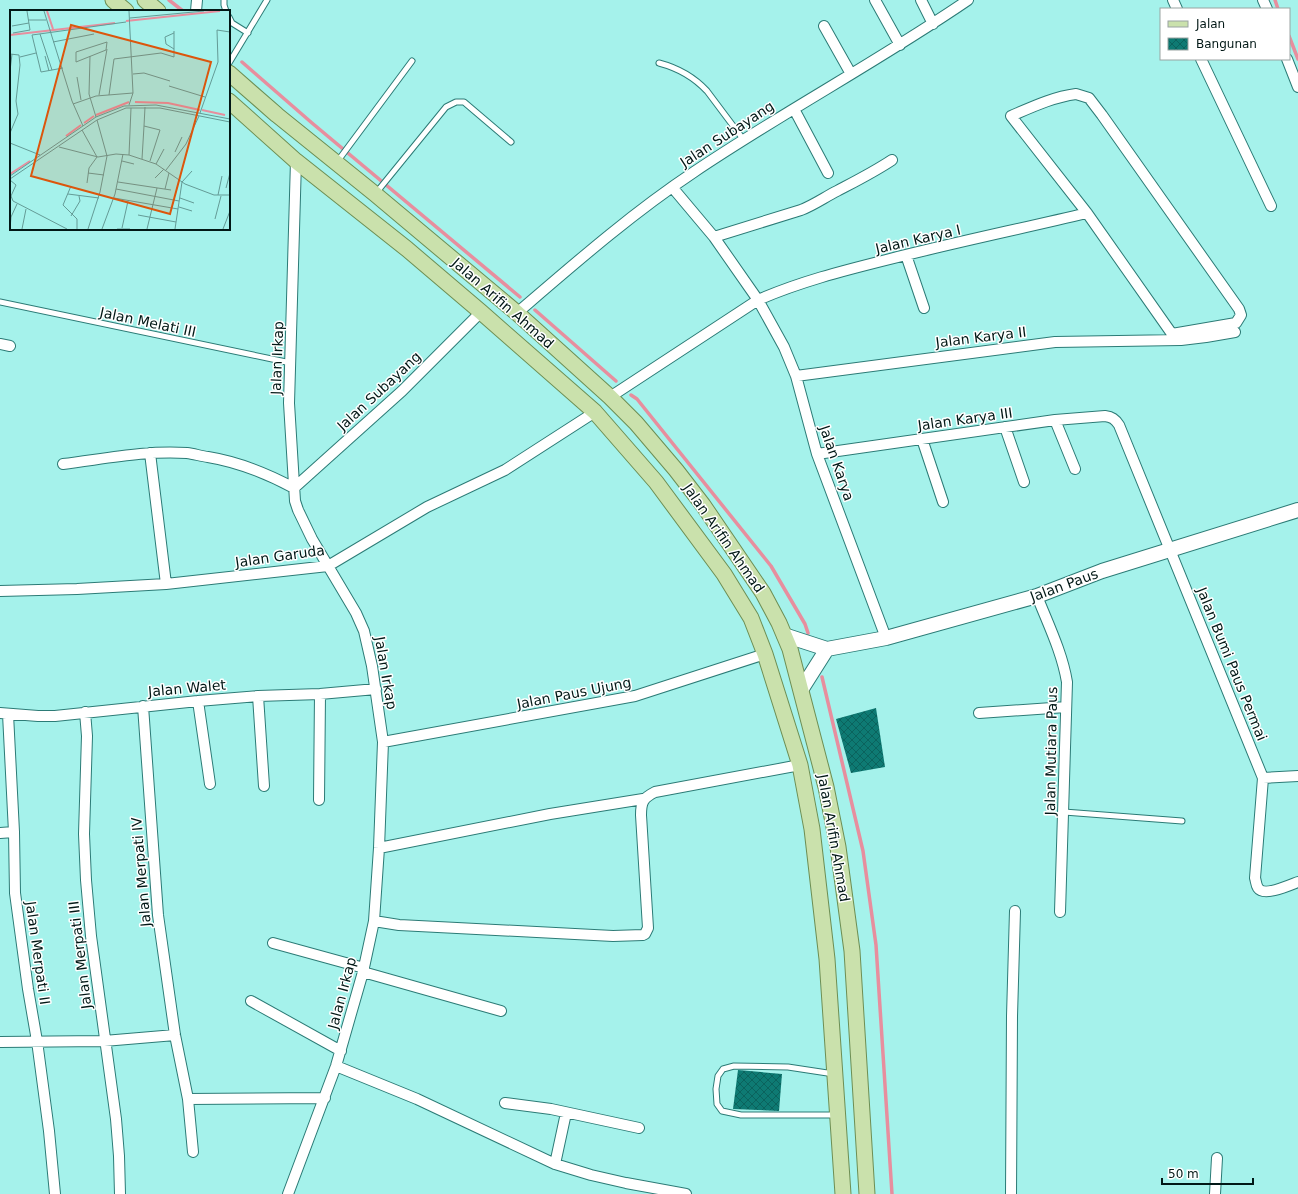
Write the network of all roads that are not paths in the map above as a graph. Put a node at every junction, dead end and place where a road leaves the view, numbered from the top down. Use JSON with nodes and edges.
{"nodes":[{"id":1,"x":113,"y":0,"type":"edge"},
{"id":2,"x":145,"y":0,"type":"edge"},
{"id":3,"x":197,"y":0,"type":"edge"},
{"id":4,"x":224,"y":0,"type":"edge"},
{"id":5,"x":267,"y":0,"type":"edge"},
{"id":6,"x":875,"y":0,"type":"edge"},
{"id":7,"x":921,"y":0,"type":"edge"},
{"id":8,"x":968,"y":0,"type":"edge"},
{"id":9,"x":125,"y":10,"type":"edge"},
{"id":10,"x":157,"y":10,"type":"edge"},
{"id":11,"x":196,"y":10,"type":"edge"},
{"id":12,"x":226,"y":10,"type":"edge"},
{"id":13,"x":230,"y":19,"type":"edge"},
{"id":14,"x":933,"y":24,"type":"junction"},
{"id":15,"x":824,"y":26,"type":"dead end"},
{"id":16,"x":248,"y":32,"type":"junction"},
{"id":17,"x":900,"y":45,"type":"junction"},
{"id":18,"x":1201,"y":60,"type":"edge"},
{"id":19,"x":1287,"y":60,"type":"edge"},
{"id":20,"x":230,"y":61,"type":"edge"},
{"id":21,"x":412,"y":61,"type":"dead end"},
{"id":22,"x":659,"y":63,"type":"dead end"},
{"id":23,"x":230,"y":74,"type":"edge"},
{"id":24,"x":851,"y":74,"type":"junction"},
{"id":25,"x":1298,"y":87,"type":"edge"},
{"id":26,"x":230,"y":102,"type":"edge"},
{"id":27,"x":794,"y":109,"type":"junction"},
{"id":28,"x":277,"y":115,"type":"junction"},
{"id":29,"x":264,"y":131,"type":"junction"},
{"id":30,"x":743,"y":139,"type":"junction"},
{"id":31,"x":511,"y":142,"type":"dead end"},
{"id":32,"x":340,"y":158,"type":"junction"},
{"id":33,"x":892,"y":160,"type":"dead end"},
{"id":34,"x":296,"y":161,"type":"junction"},
{"id":35,"x":828,"y":173,"type":"dead end"},
{"id":36,"x":672,"y":187,"type":"junction"},
{"id":37,"x":378,"y":191,"type":"junction"},
{"id":38,"x":1271,"y":206,"type":"dead end"},
{"id":39,"x":1087,"y":213,"type":"junction"},
{"id":40,"x":714,"y":237,"type":"junction"},
{"id":41,"x":906,"y":255,"type":"junction"},
{"id":42,"x":758,"y":300,"type":"junction"},
{"id":43,"x":0,"y":302,"type":"edge"},
{"id":44,"x":924,"y":308,"type":"dead end"},
{"id":45,"x":481,"y":312,"type":"junction"},
{"id":46,"x":517,"y":313,"type":"junction"},
{"id":47,"x":1235,"y":332,"type":"dead end"},
{"id":48,"x":291,"y":364,"type":"junction"},
{"id":49,"x":796,"y":376,"type":"junction"},
{"id":50,"x":610,"y":397,"type":"junction"},
{"id":51,"x":595,"y":412,"type":"junction"},
{"id":52,"x":1055,"y":420,"type":"junction"},
{"id":53,"x":1116,"y":420,"type":"joint"},
{"id":54,"x":1005,"y":427,"type":"junction"},
{"id":55,"x":922,"y":439,"type":"junction"},
{"id":56,"x":150,"y":454,"type":"junction"},
{"id":57,"x":817,"y":454,"type":"junction"},
{"id":58,"x":63,"y":464,"type":"dead end"},
{"id":59,"x":1075,"y":470,"type":"dead end"},
{"id":60,"x":1024,"y":482,"type":"dead end"},
{"id":61,"x":294,"y":488,"type":"junction"},
{"id":62,"x":943,"y":502,"type":"dead end"},
{"id":63,"x":1298,"y":510,"type":"edge"},
{"id":64,"x":1169,"y":550,"type":"junction"},
{"id":65,"x":328,"y":566,"type":"junction"},
{"id":66,"x":166,"y":584,"type":"junction"},
{"id":67,"x":0,"y":591,"type":"edge"},
{"id":68,"x":1037,"y":596,"type":"junction"},
{"id":69,"x":784,"y":635,"type":"junction"},
{"id":70,"x":886,"y":638,"type":"junction"},
{"id":71,"x":827,"y":649,"type":"junction"},
{"id":72,"x":765,"y":654,"type":"junction"},
{"id":73,"x":376,"y":689,"type":"junction"},
{"id":74,"x":800,"y":690,"type":"junction"},
{"id":75,"x":320,"y":694,"type":"junction"},
{"id":76,"x":258,"y":696,"type":"junction"},
{"id":77,"x":198,"y":701,"type":"junction"},
{"id":78,"x":143,"y":706,"type":"junction"},
{"id":79,"x":1066,"y":707,"type":"junction"},
{"id":80,"x":85,"y":712,"type":"junction"},
{"id":81,"x":4,"y":713,"type":"edge"},
{"id":82,"x":979,"y":713,"type":"dead end"},
{"id":83,"x":383,"y":742,"type":"junction"},
{"id":84,"x":800,"y":765,"type":"junction"},
{"id":85,"x":1298,"y":776,"type":"edge"},
{"id":86,"x":1263,"y":778,"type":"junction"},
{"id":87,"x":210,"y":784,"type":"dead end"},
{"id":88,"x":264,"y":786,"type":"dead end"},
{"id":89,"x":644,"y":799,"type":"junction"},
{"id":90,"x":319,"y":800,"type":"dead end"},
{"id":91,"x":1064,"y":812,"type":"junction"},
{"id":92,"x":1182,"y":821,"type":"dead end"},
{"id":93,"x":14,"y":832,"type":"junction"},
{"id":94,"x":0,"y":833,"type":"edge"},
{"id":95,"x":379,"y":848,"type":"junction"},
{"id":96,"x":1298,"y":882,"type":"edge"},
{"id":97,"x":1015,"y":911,"type":"dead end"},
{"id":98,"x":1060,"y":912,"type":"dead end"},
{"id":99,"x":374,"y":921,"type":"junction"},
{"id":100,"x":274,"y":943,"type":"dead end"},
{"id":101,"x":364,"y":970,"type":"junction"},
{"id":102,"x":251,"y":1001,"type":"dead end"},
{"id":103,"x":501,"y":1011,"type":"dead end"},
{"id":104,"x":832,"y":1016,"type":"junction"},
{"id":105,"x":856,"y":1016,"type":"junction"},
{"id":106,"x":175,"y":1035,"type":"junction"},
{"id":107,"x":104,"y":1040,"type":"junction"},
{"id":108,"x":37,"y":1041,"type":"junction"},
{"id":109,"x":0,"y":1042,"type":"edge"},
{"id":110,"x":341,"y":1051,"type":"junction"},
{"id":111,"x":336,"y":1066,"type":"junction"},
{"id":112,"x":835,"y":1074,"type":"junction"},
{"id":113,"x":325,"y":1098,"type":"junction"},
{"id":114,"x":188,"y":1099,"type":"junction"},
{"id":115,"x":504,"y":1102,"type":"dead end"},
{"id":116,"x":566,"y":1113,"type":"junction"},
{"id":117,"x":837,"y":1115,"type":"junction"},
{"id":118,"x":639,"y":1128,"type":"dead end"},
{"id":119,"x":193,"y":1152,"type":"dead end"},
{"id":120,"x":1217,"y":1158,"type":"dead end"},
{"id":121,"x":555,"y":1164,"type":"junction"},
{"id":122,"x":55,"y":1194,"type":"edge"},
{"id":123,"x":120,"y":1194,"type":"edge"},
{"id":124,"x":288,"y":1194,"type":"edge"},
{"id":125,"x":686,"y":1194,"type":"edge"},
{"id":126,"x":843,"y":1194,"type":"edge"},
{"id":127,"x":866,"y":1194,"type":"edge"},
{"id":128,"x":1011,"y":1194,"type":"edge"},
{"id":129,"x":1215,"y":1194,"type":"edge"}],
"edges":[{"from":1,"to":9,"type":"main road"},
{"from":2,"to":10,"type":"main road"},
{"from":3,"to":11,"type":"street"},
{"from":4,"to":12,"type":"lane"},
{"from":5,"to":16,"type":"lane"},
{"from":6,"to":17,"type":"street"},
{"from":7,"to":14,"type":"street"},
{"from":8,"to":14,"type":"street","name":"Jalan Subayang"},
{"from":13,"to":16,"type":"lane"},
{"from":14,"to":17,"type":"street","name":"Jalan Subayang"},
{"from":15,"to":24,"type":"street"},
{"from":16,"to":20,"type":"lane"},
{"from":17,"to":24,"type":"street","name":"Jalan Subayang"},
{"from":18,"to":38,"type":"street"},
{"from":19,"to":25,"type":"street"},
{"from":21,"to":32,"type":"lane"},
{"from":22,"to":30,"type":"lane"},
{"from":23,"to":28,"type":"main road","name":"Jalan Arifin Ahmad"},
{"from":24,"to":27,"type":"street","name":"Jalan Subayang"},
{"from":26,"to":29,"type":"main road","name":"Jalan Arifin Ahmad"},
{"from":27,"to":30,"type":"street","name":"Jalan Subayang"},
{"from":27,"to":35,"type":"street"},
{"from":28,"to":29,"type":"main road"},
{"from":28,"to":32,"type":"main road","name":"Jalan Arifin Ahmad"},
{"from":29,"to":34,"type":"main road","name":"Jalan Arifin Ahmad"},
{"from":30,"to":36,"type":"street","name":"Jalan Subayang"},
{"from":31,"to":37,"type":"lane"},
{"from":32,"to":37,"type":"main road","name":"Jalan Arifin Ahmad"},
{"from":33,"to":40,"type":"street"},
{"from":34,"to":45,"type":"main road","name":"Jalan Arifin Ahmad"},
{"from":34,"to":48,"type":"street","name":"Jalan Irkap"},
{"from":36,"to":40,"type":"street","name":"Jalan Karya"},
{"from":36,"to":46,"type":"street","name":"Jalan Subayang"},
{"from":37,"to":46,"type":"main road","name":"Jalan Arifin Ahmad"},
{"from":39,"to":39,"type":"street"},
{"from":39,"to":41,"type":"street","name":"Jalan Karya I"},
{"from":40,"to":42,"type":"street","name":"Jalan Karya"},
{"from":41,"to":42,"type":"street","name":"Jalan Karya I"},
{"from":41,"to":44,"type":"street"},
{"from":42,"to":49,"type":"street","name":"Jalan Karya"},
{"from":42,"to":50,"type":"street"},
{"from":43,"to":48,"type":"lane","name":"Jalan Melati III"},
{"from":45,"to":51,"type":"main road","name":"Jalan Arifin Ahmad"},
{"from":45,"to":61,"type":"street","name":"Jalan Subayang"},
{"from":46,"to":50,"type":"main road","name":"Jalan Arifin Ahmad"},
{"from":47,"to":49,"type":"street","name":"Jalan Karya II"},
{"from":48,"to":61,"type":"street","name":"Jalan Irkap"},
{"from":49,"to":57,"type":"street","name":"Jalan Karya"},
{"from":50,"to":69,"type":"main road","name":"Jalan Arifin Ahmad"},
{"from":51,"to":65,"type":"street","name":"Jalan Garuda"},
{"from":51,"to":72,"type":"main road","name":"Jalan Arifin Ahmad"},
{"from":52,"to":53,"type":"street","name":"Jalan Karya III"},
{"from":52,"to":54,"type":"street","name":"Jalan Karya III"},
{"from":52,"to":59,"type":"street"},
{"from":53,"to":64,"type":"street","name":"Jalan Bumi Paus Permai"},
{"from":54,"to":55,"type":"street","name":"Jalan Karya III"},
{"from":54,"to":60,"type":"street"},
{"from":55,"to":57,"type":"street","name":"Jalan Karya III"},
{"from":55,"to":62,"type":"street"},
{"from":56,"to":58,"type":"street"},
{"from":56,"to":61,"type":"street"},
{"from":56,"to":66,"type":"street"},
{"from":57,"to":70,"type":"street","name":"Jalan Karya"},
{"from":61,"to":65,"type":"street","name":"Jalan Irkap"},
{"from":63,"to":64,"type":"main road","name":"Jalan Paus"},
{"from":64,"to":68,"type":"main road","name":"Jalan Paus"},
{"from":64,"to":86,"type":"street","name":"Jalan Bumi Paus Permai"},
{"from":65,"to":66,"type":"street","name":"Jalan Garuda"},
{"from":65,"to":73,"type":"street","name":"Jalan Irkap"},
{"from":66,"to":67,"type":"street","name":"Jalan Garuda"},
{"from":68,"to":70,"type":"main road","name":"Jalan Paus"},
{"from":68,"to":79,"type":"street","name":"Jalan Mutiara Paus"},
{"from":69,"to":71,"type":"main road","name":"Jalan Paus"},
{"from":69,"to":74,"type":"main road","name":"Jalan Arifin Ahmad"},
{"from":70,"to":71,"type":"main road","name":"Jalan Paus"},
{"from":71,"to":74,"type":"main road"},
{"from":72,"to":83,"type":"street","name":"Jalan Paus Ujung"},
{"from":72,"to":84,"type":"main road","name":"Jalan Arifin Ahmad"},
{"from":73,"to":75,"type":"street","name":"Jalan Walet"},
{"from":73,"to":83,"type":"street","name":"Jalan Irkap"},
{"from":74,"to":105,"type":"main road","name":"Jalan Arifin Ahmad"},
{"from":75,"to":76,"type":"street","name":"Jalan Walet"},
{"from":75,"to":90,"type":"street"},
{"from":76,"to":77,"type":"street","name":"Jalan Walet"},
{"from":76,"to":88,"type":"street"},
{"from":77,"to":78,"type":"street","name":"Jalan Walet"},
{"from":77,"to":87,"type":"street"},
{"from":78,"to":80,"type":"street","name":"Jalan Walet"},
{"from":78,"to":106,"type":"street","name":"Jalan Merpati IV"},
{"from":79,"to":82,"type":"street"},
{"from":79,"to":91,"type":"street","name":"Jalan Mutiara Paus"},
{"from":80,"to":81,"type":"street","name":"Jalan Walet"},
{"from":80,"to":107,"type":"street","name":"Jalan Merpati III"},
{"from":81,"to":93,"type":"street","name":"Jalan Merpati II"},
{"from":83,"to":95,"type":"street","name":"Jalan Irkap"},
{"from":84,"to":89,"type":"street"},
{"from":84,"to":104,"type":"main road","name":"Jalan Arifin Ahmad"},
{"from":85,"to":86,"type":"street"},
{"from":86,"to":96,"type":"street","name":"Jalan Bumi Paus Permai"},
{"from":89,"to":95,"type":"street"},
{"from":89,"to":99,"type":"street"},
{"from":91,"to":92,"type":"lane"},
{"from":91,"to":98,"type":"street","name":"Jalan Mutiara Paus"},
{"from":93,"to":94,"type":"street"},
{"from":93,"to":108,"type":"street","name":"Jalan Merpati II"},
{"from":95,"to":99,"type":"street","name":"Jalan Irkap"},
{"from":97,"to":128,"type":"street"},
{"from":99,"to":101,"type":"street","name":"Jalan Irkap"},
{"from":100,"to":101,"type":"street"},
{"from":101,"to":103,"type":"street"},
{"from":101,"to":110,"type":"street","name":"Jalan Irkap"},
{"from":102,"to":110,"type":"street"},
{"from":104,"to":105,"type":"main road"},
{"from":104,"to":112,"type":"main road","name":"Jalan Arifin Ahmad"},
{"from":105,"to":127,"type":"main road","name":"Jalan Arifin Ahmad"},
{"from":106,"to":107,"type":"street"},
{"from":106,"to":114,"type":"street","name":"Jalan Merpati IV"},
{"from":107,"to":108,"type":"street"},
{"from":107,"to":123,"type":"street","name":"Jalan Merpati III"},
{"from":108,"to":109,"type":"street"},
{"from":108,"to":122,"type":"street","name":"Jalan Merpati II"},
{"from":110,"to":111,"type":"street","name":"Jalan Irkap"},
{"from":111,"to":113,"type":"street","name":"Jalan Irkap"},
{"from":111,"to":121,"type":"street"},
{"from":112,"to":117,"type":"main road","name":"Jalan Arifin Ahmad"},
{"from":112,"to":117,"type":"lane"},
{"from":113,"to":114,"type":"street"},
{"from":113,"to":124,"type":"street","name":"Jalan Irkap"},
{"from":114,"to":119,"type":"street","name":"Jalan Merpati IV"},
{"from":115,"to":116,"type":"street"},
{"from":116,"to":118,"type":"street"},
{"from":116,"to":121,"type":"street"},
{"from":117,"to":126,"type":"main road","name":"Jalan Arifin Ahmad"},
{"from":120,"to":129,"type":"street"},
{"from":121,"to":125,"type":"street"}]}
